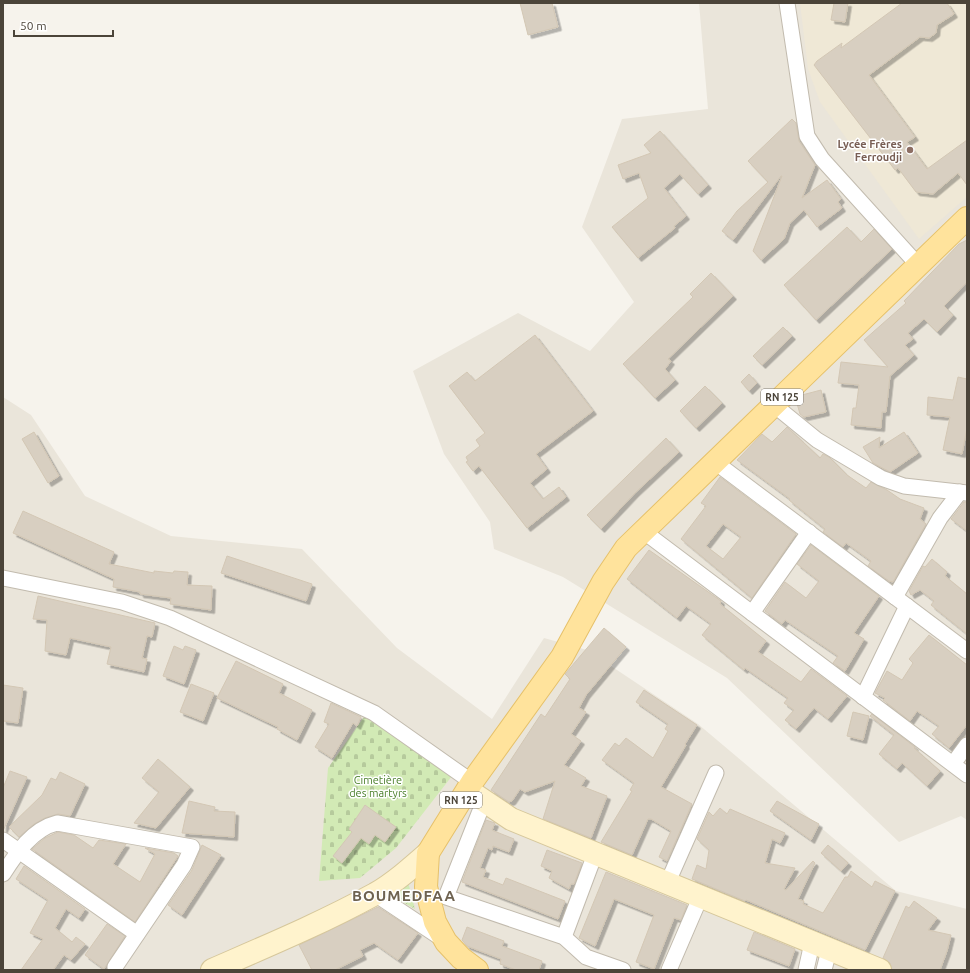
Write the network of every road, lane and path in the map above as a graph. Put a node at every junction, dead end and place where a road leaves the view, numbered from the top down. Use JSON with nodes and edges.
{"nodes":[{"id":1,"x":787,"y":3,"type":"edge"},
{"id":2,"x":967,"y":218,"type":"edge"},
{"id":3,"x":918,"y":266,"type":"junction"},
{"id":4,"x":774,"y":405,"type":"junction"},
{"id":5,"x":715,"y":462,"type":"junction"},
{"id":6,"x":964,"y":493,"type":"edge"},
{"id":7,"x":643,"y":532,"type":"junction"},
{"id":8,"x":809,"y":532,"type":"junction"},
{"id":9,"x":3,"y":578,"type":"edge"},
{"id":10,"x":901,"y":602,"type":"junction"},
{"id":11,"x":752,"y":613,"type":"junction"},
{"id":12,"x":967,"y":651,"type":"edge"},
{"id":13,"x":863,"y":697,"type":"junction"},
{"id":14,"x":967,"y":745,"type":"edge"},
{"id":15,"x":953,"y":764,"type":"junction"},
{"id":16,"x":716,"y":773,"type":"dead end"},
{"id":17,"x":967,"y":775,"type":"edge"},
{"id":18,"x":475,"y":791,"type":"junction"},
{"id":19,"x":3,"y":840,"type":"edge"},
{"id":20,"x":19,"y":851,"type":"junction"},
{"id":21,"x":428,"y":853,"type":"junction"},
{"id":22,"x":596,"y":854,"type":"junction"},
{"id":23,"x":3,"y":874,"type":"edge"},
{"id":24,"x":666,"y":884,"type":"junction"},
{"id":25,"x":375,"y":894,"type":"junction"},
{"id":26,"x":437,"y":898,"type":"junction"},
{"id":27,"x":700,"y":898,"type":"junction"},
{"id":28,"x":137,"y":934,"type":"junction"},
{"id":29,"x":564,"y":937,"type":"junction"},
{"id":30,"x":446,"y":942,"type":"junction"},
{"id":31,"x":822,"y":954,"type":"edge"},
{"id":32,"x":115,"y":967,"type":"dead end"},
{"id":33,"x":212,"y":970,"type":"edge"},
{"id":34,"x":477,"y":970,"type":"edge"},
{"id":35,"x":623,"y":970,"type":"edge"},
{"id":36,"x":669,"y":970,"type":"edge"},
{"id":37,"x":806,"y":970,"type":"edge"},
{"id":38,"x":880,"y":970,"type":"edge"}],
"edges":[{"from":1,"to":3,"type":"street"},
{"from":2,"to":3,"type":"main road","number":"RN 125"},
{"from":3,"to":4,"type":"main road","number":"RN 125"},
{"from":4,"to":5,"type":"main road","number":"RN 125"},
{"from":4,"to":6,"type":"street"},
{"from":5,"to":7,"type":"main road","number":"RN 125"},
{"from":5,"to":8,"type":"street"},
{"from":6,"to":10,"type":"street"},
{"from":7,"to":11,"type":"street"},
{"from":7,"to":18,"type":"main road","number":"RN 125"},
{"from":8,"to":10,"type":"street"},
{"from":8,"to":11,"type":"street"},
{"from":9,"to":18,"type":"street"},
{"from":10,"to":12,"type":"street"},
{"from":10,"to":13,"type":"street"},
{"from":11,"to":13,"type":"street"},
{"from":13,"to":15,"type":"street"},
{"from":14,"to":15,"type":"street"},
{"from":15,"to":17,"type":"street"},
{"from":16,"to":24,"type":"street"},
{"from":18,"to":21,"type":"main road","number":"RN 125"},
{"from":18,"to":22,"type":"street"},
{"from":18,"to":26,"type":"street"},
{"from":19,"to":20,"type":"street"},
{"from":20,"to":23,"type":"street"},
{"from":20,"to":28,"type":"street"},
{"from":20,"to":28,"type":"street"},
{"from":21,"to":25,"type":"street"},
{"from":21,"to":26,"type":"main road","number":"RN 125"},
{"from":22,"to":24,"type":"street"},
{"from":22,"to":29,"type":"street"},
{"from":24,"to":27,"type":"street"},
{"from":25,"to":30,"type":"street"},
{"from":25,"to":33,"type":"street"},
{"from":26,"to":29,"type":"street"},
{"from":26,"to":30,"type":"main road","number":"RN 125"},
{"from":27,"to":31,"type":"street"},
{"from":27,"to":36,"type":"street"},
{"from":28,"to":32,"type":"street"},
{"from":29,"to":35,"type":"street"},
{"from":30,"to":34,"type":"main road","number":"RN 125"},
{"from":31,"to":37,"type":"street"},
{"from":31,"to":38,"type":"street"}]}
